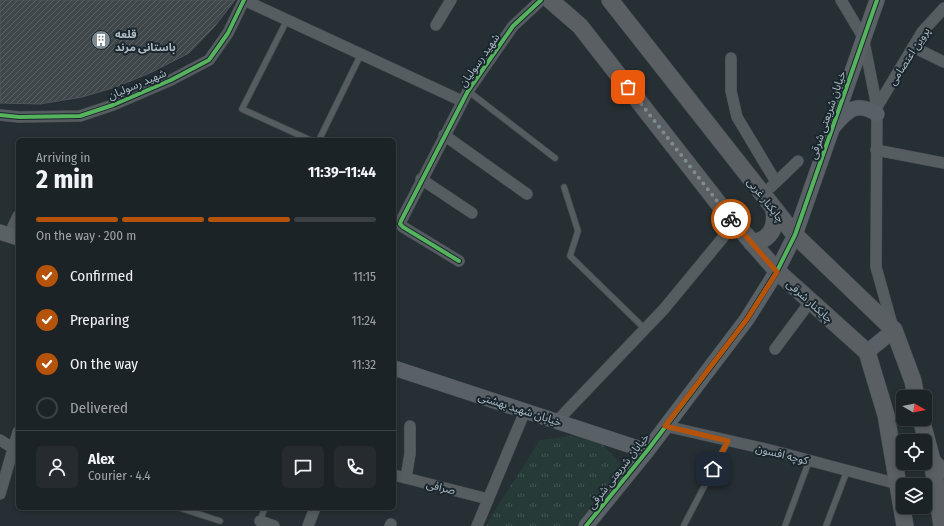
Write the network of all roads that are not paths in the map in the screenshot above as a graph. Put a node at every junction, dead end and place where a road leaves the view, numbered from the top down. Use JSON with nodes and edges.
{"nodes":[{"id":1,"x":244,"y":0,"type":"edge"},
{"id":2,"x":451,"y":0,"type":"edge"},
{"id":3,"x":541,"y":0,"type":"edge"},
{"id":4,"x":550,"y":0,"type":"edge"},
{"id":5,"x":610,"y":0,"type":"edge"},
{"id":6,"x":841,"y":0,"type":"edge"},
{"id":7,"x":877,"y":0,"type":"edge"},
{"id":8,"x":944,"y":0,"type":"edge"},
{"id":9,"x":941,"y":11,"type":"edge"},
{"id":10,"x":287,"y":20,"type":"junction"},
{"id":11,"x":436,"y":25,"type":"dead end"},
{"id":12,"x":864,"y":37,"type":"junction"},
{"id":13,"x":913,"y":47,"type":"junction"},
{"id":14,"x":361,"y":54,"type":"junction"},
{"id":15,"x":731,"y":58,"type":"dead end"},
{"id":16,"x":944,"y":62,"type":"edge"},
{"id":17,"x":468,"y":91,"type":"junction"},
{"id":18,"x":462,"y":101,"type":"junction"},
{"id":19,"x":877,"y":110,"type":"junction"},
{"id":20,"x":0,"y":115,"type":"edge"},
{"id":21,"x":832,"y":128,"type":"junction"},
{"id":22,"x":444,"y":135,"type":"junction"},
{"id":23,"x":306,"y":138,"type":"edge"},
{"id":24,"x":320,"y":138,"type":"edge"},
{"id":25,"x":876,"y":150,"type":"junction"},
{"id":26,"x":555,"y":158,"type":"dead end"},
{"id":27,"x":798,"y":161,"type":"dead end"},
{"id":28,"x":944,"y":163,"type":"edge"},
{"id":29,"x":421,"y":179,"type":"junction"},
{"id":30,"x":776,"y":182,"type":"junction"},
{"id":31,"x":564,"y":187,"type":"dead end"},
{"id":32,"x":527,"y":194,"type":"dead end"},
{"id":33,"x":763,"y":196,"type":"junction"},
{"id":34,"x":774,"y":210,"type":"junction"},
{"id":35,"x":472,"y":213,"type":"dead end"},
{"id":36,"x":16,"y":220,"type":"edge"},
{"id":37,"x":735,"y":223,"type":"junction"},
{"id":38,"x":9,"y":235,"type":"edge"},
{"id":39,"x":795,"y":236,"type":"junction"},
{"id":40,"x":752,"y":243,"type":"junction"},
{"id":41,"x":459,"y":261,"type":"dead end"},
{"id":42,"x":777,"y":272,"type":"junction"},
{"id":43,"x":810,"y":302,"type":"junction"},
{"id":44,"x":645,"y":329,"type":"junction"},
{"id":45,"x":894,"y":330,"type":"junction"},
{"id":46,"x":775,"y":348,"type":"dead end"},
{"id":47,"x":867,"y":352,"type":"junction"},
{"id":48,"x":396,"y":369,"type":"edge"},
{"id":49,"x":915,"y":390,"type":"edge"},
{"id":50,"x":525,"y":411,"type":"junction"},
{"id":51,"x":557,"y":422,"type":"junction"},
{"id":52,"x":410,"y":426,"type":"dead end"},
{"id":53,"x":665,"y":426,"type":"junction"},
{"id":54,"x":924,"y":426,"type":"edge"},
{"id":55,"x":16,"y":438,"type":"edge"},
{"id":56,"x":0,"y":440,"type":"edge"},
{"id":57,"x":728,"y":441,"type":"junction"},
{"id":58,"x":13,"y":448,"type":"junction"},
{"id":59,"x":646,"y":451,"type":"junction"},
{"id":60,"x":809,"y":461,"type":"junction"},
{"id":61,"x":938,"y":465,"type":"edge"},
{"id":62,"x":847,"y":470,"type":"junction"},
{"id":63,"x":396,"y":476,"type":"edge"},
{"id":64,"x":406,"y":478,"type":"junction"},
{"id":65,"x":897,"y":478,"type":"edge"},
{"id":66,"x":896,"y":483,"type":"edge"},
{"id":67,"x":0,"y":494,"type":"edge"},
{"id":68,"x":488,"y":499,"type":"junction"},
{"id":69,"x":186,"y":510,"type":"edge"},
{"id":70,"x":264,"y":510,"type":"edge"},
{"id":71,"x":314,"y":510,"type":"edge"},
{"id":72,"x":903,"y":514,"type":"edge"},
{"id":73,"x":220,"y":521,"type":"dead end"},
{"id":74,"x":259,"y":523,"type":"edge"},
{"id":75,"x":684,"y":525,"type":"edge"},
{"id":76,"x":274,"y":526,"type":"edge"},
{"id":77,"x":308,"y":526,"type":"edge"},
{"id":78,"x":477,"y":526,"type":"edge"},
{"id":79,"x":586,"y":526,"type":"edge"},
{"id":80,"x":785,"y":526,"type":"edge"},
{"id":81,"x":826,"y":526,"type":"edge"},
{"id":82,"x":905,"y":526,"type":"edge"},
{"id":83,"x":942,"y":526,"type":"edge"}],
"edges":[{"from":1,"to":10,"type":"street","name":"شهید رسولیان"},
{"from":1,"to":20,"type":"street","name":"شهید رسولیان"},
{"from":2,"to":11,"type":"street"},
{"from":3,"to":17,"type":"street","name":"شهید رسولیان"},
{"from":4,"to":37,"type":"main road","name":"چایکنار شرقی"},
{"from":5,"to":33,"type":"main road","name":"چایکنار غربی"},
{"from":6,"to":12,"type":"street"},
{"from":7,"to":12,"type":"street","name":"خیابان شریعتی شرقی"},
{"from":8,"to":9,"type":"street"},
{"from":9,"to":13,"type":"street","name":"پروین اعتصامی"},
{"from":10,"to":14,"type":"street","name":"شهید رسولیان"},
{"from":10,"to":23,"type":"lane"},
{"from":12,"to":19,"type":"street"},
{"from":12,"to":21,"type":"street","name":"خیابان شریعتی شرقی"},
{"from":13,"to":16,"type":"street"},
{"from":13,"to":19,"type":"street","name":"پروین اعتصامی"},
{"from":14,"to":18,"type":"street","name":"شهید رسولیان"},
{"from":14,"to":24,"type":"lane"},
{"from":15,"to":30,"type":"street"},
{"from":17,"to":18,"type":"street","name":"شهید رسولیان"},
{"from":17,"to":26,"type":"lane"},
{"from":18,"to":22,"type":"street","name":"شهید رسولیان"},
{"from":19,"to":21,"type":"street"},
{"from":19,"to":25,"type":"street"},
{"from":21,"to":39,"type":"street","name":"خیابان شریعتی شرقی"},
{"from":22,"to":29,"type":"street","name":"شهید رسولیان"},
{"from":22,"to":32,"type":"street"},
{"from":25,"to":28,"type":"street"},
{"from":25,"to":45,"type":"street"},
{"from":27,"to":30,"type":"street"},
{"from":29,"to":35,"type":"street"},
{"from":29,"to":41,"type":"street","name":"شهید رسولیان"},
{"from":30,"to":33,"type":"street"},
{"from":31,"to":44,"type":"lane"},
{"from":33,"to":34,"type":"main road","name":"چایکنار غربی"},
{"from":34,"to":39,"type":"main road","name":"چایکنار غربی"},
{"from":34,"to":40,"type":"main road"},
{"from":36,"to":38,"type":"street"},
{"from":37,"to":40,"type":"main road","name":"چایکنار شرقی"},
{"from":37,"to":44,"type":"street"},
{"from":39,"to":42,"type":"street","name":"خیابان شریعتی شرقی"},
{"from":39,"to":45,"type":"main road","name":"چایکنار غربی"},
{"from":40,"to":42,"type":"main road","name":"چایکنار شرقی"},
{"from":42,"to":43,"type":"main road","name":"چایکنار شرقی"},
{"from":42,"to":53,"type":"street","name":"خیابان شریعتی شرقی"},
{"from":43,"to":46,"type":"street"},
{"from":43,"to":47,"type":"main road","name":"چایکنار شرقی"},
{"from":44,"to":51,"type":"street"},
{"from":45,"to":47,"type":"street"},
{"from":45,"to":49,"type":"main road","name":"چایکنار غربی"},
{"from":47,"to":65,"type":"main road"},
{"from":48,"to":50,"type":"street","name":"خیابان شهید بهشتی"},
{"from":50,"to":51,"type":"street","name":"خیابان شهید بهشتی"},
{"from":50,"to":68,"type":"street"},
{"from":51,"to":59,"type":"street","name":"خیابان شهید بهشتی"},
{"from":52,"to":64,"type":"street"},
{"from":53,"to":57,"type":"street","name":"كوچه افسون"},
{"from":53,"to":59,"type":"street","name":"خیابان شریعتی شرقی"},
{"from":54,"to":61,"type":"main road"},
{"from":55,"to":58,"type":"street"},
{"from":56,"to":58,"type":"street"},
{"from":57,"to":60,"type":"street","name":"كوچه افسون"},
{"from":57,"to":75,"type":"lane"},
{"from":58,"to":67,"type":"street"},
{"from":59,"to":79,"type":"street","name":"خیابان شریعتی شرقی"},
{"from":60,"to":62,"type":"street","name":"كوچه افسون"},
{"from":60,"to":80,"type":"lane"},
{"from":61,"to":83,"type":"main road"},
{"from":62,"to":66,"type":"street","name":"كوچه افسون"},
{"from":62,"to":81,"type":"lane"},
{"from":63,"to":64,"type":"street","name":"صرافی"},
{"from":64,"to":68,"type":"street","name":"صرافی"},
{"from":68,"to":78,"type":"street"},
{"from":69,"to":73,"type":"lane"},
{"from":70,"to":74,"type":"lane"},
{"from":71,"to":77,"type":"street"},
{"from":72,"to":82,"type":"main road"},
{"from":74,"to":76,"type":"street"}]}
